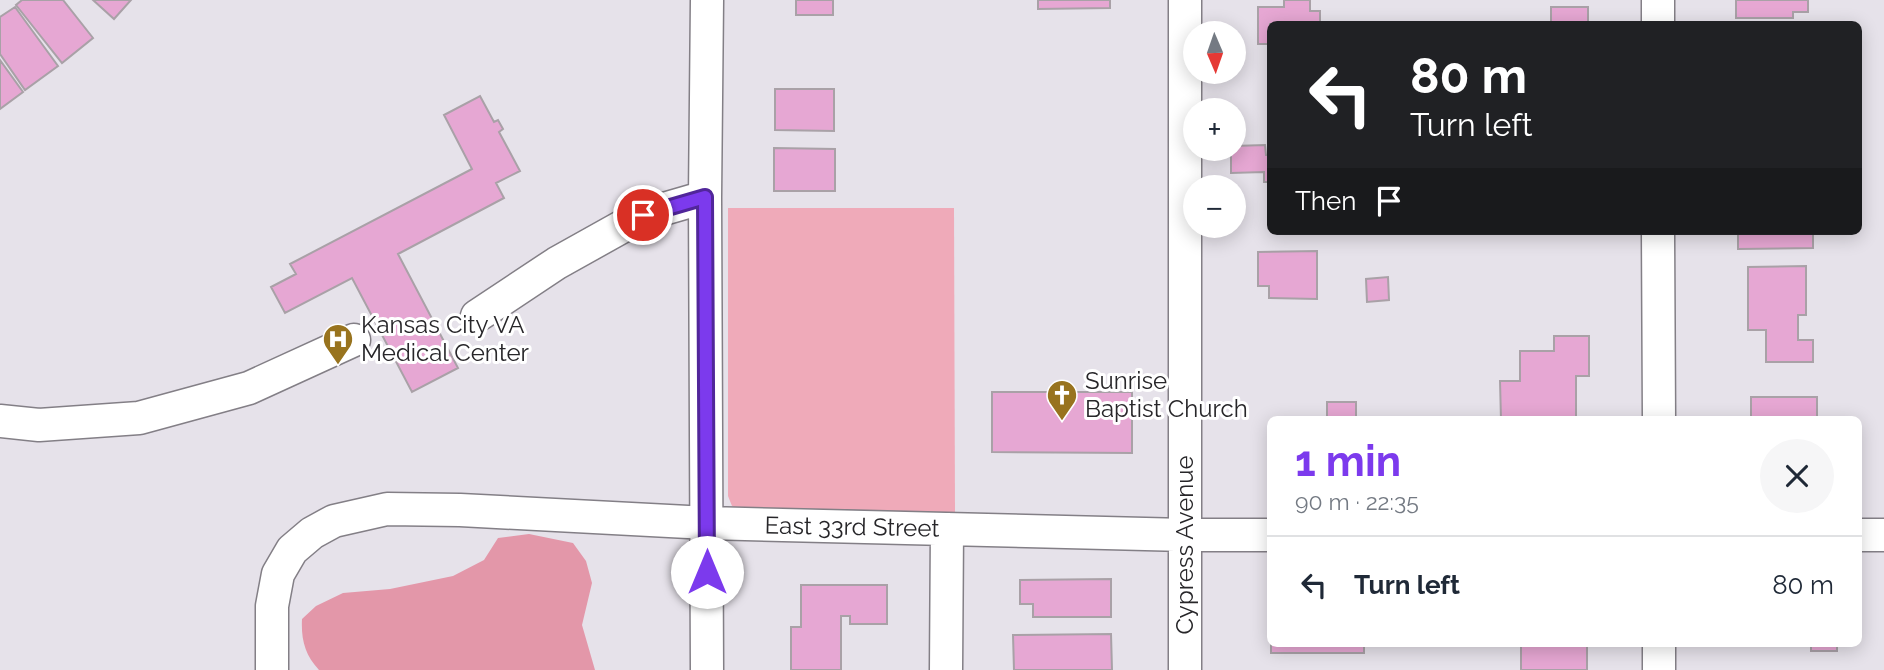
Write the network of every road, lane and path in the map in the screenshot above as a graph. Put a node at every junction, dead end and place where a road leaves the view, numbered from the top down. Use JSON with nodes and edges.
{"nodes":[{"id":1,"x":707,"y":0,"type":"edge"},
{"id":2,"x":1185,"y":0,"type":"edge"},
{"id":3,"x":1658,"y":0,"type":"edge"},
{"id":4,"x":1658,"y":21,"type":"edge"},
{"id":5,"x":705,"y":197,"type":"junction"},
{"id":6,"x":1658,"y":235,"type":"edge"},
{"id":7,"x":477,"y":316,"type":"dead end"},
{"id":8,"x":354,"y":340,"type":"dead end"},
{"id":9,"x":1659,"y":416,"type":"edge"},
{"id":10,"x":0,"y":421,"type":"edge"},
{"id":11,"x":707,"y":523,"type":"junction"},
{"id":12,"x":947,"y":529,"type":"junction"},
{"id":13,"x":1185,"y":535,"type":"junction"},
{"id":14,"x":1267,"y":535,"type":"edge"},
{"id":15,"x":1862,"y":535,"type":"edge"},
{"id":16,"x":1884,"y":535,"type":"edge"},
{"id":17,"x":1659,"y":647,"type":"edge"},
{"id":18,"x":272,"y":670,"type":"edge"},
{"id":19,"x":707,"y":670,"type":"edge"},
{"id":20,"x":946,"y":670,"type":"edge"},
{"id":21,"x":1185,"y":670,"type":"edge"},
{"id":22,"x":1659,"y":670,"type":"edge"}],
"edges":[{"from":1,"to":5,"type":"street"},
{"from":2,"to":13,"type":"street","name":"Cypress Avenue"},
{"from":3,"to":4,"type":"street"},
{"from":5,"to":7,"type":"street"},
{"from":5,"to":11,"type":"street"},
{"from":6,"to":9,"type":"street"},
{"from":8,"to":10,"type":"street"},
{"from":11,"to":12,"type":"street","name":"East 33rd Street"},
{"from":11,"to":18,"type":"street","name":"East 33rd Street"},
{"from":11,"to":19,"type":"street"},
{"from":12,"to":13,"type":"street","name":"East 33rd Street"},
{"from":12,"to":20,"type":"street"},
{"from":13,"to":14,"type":"street","name":"East 33rd Street"},
{"from":13,"to":21,"type":"street","name":"Cypress Avenue"},
{"from":15,"to":16,"type":"street"},
{"from":17,"to":22,"type":"street"}]}
